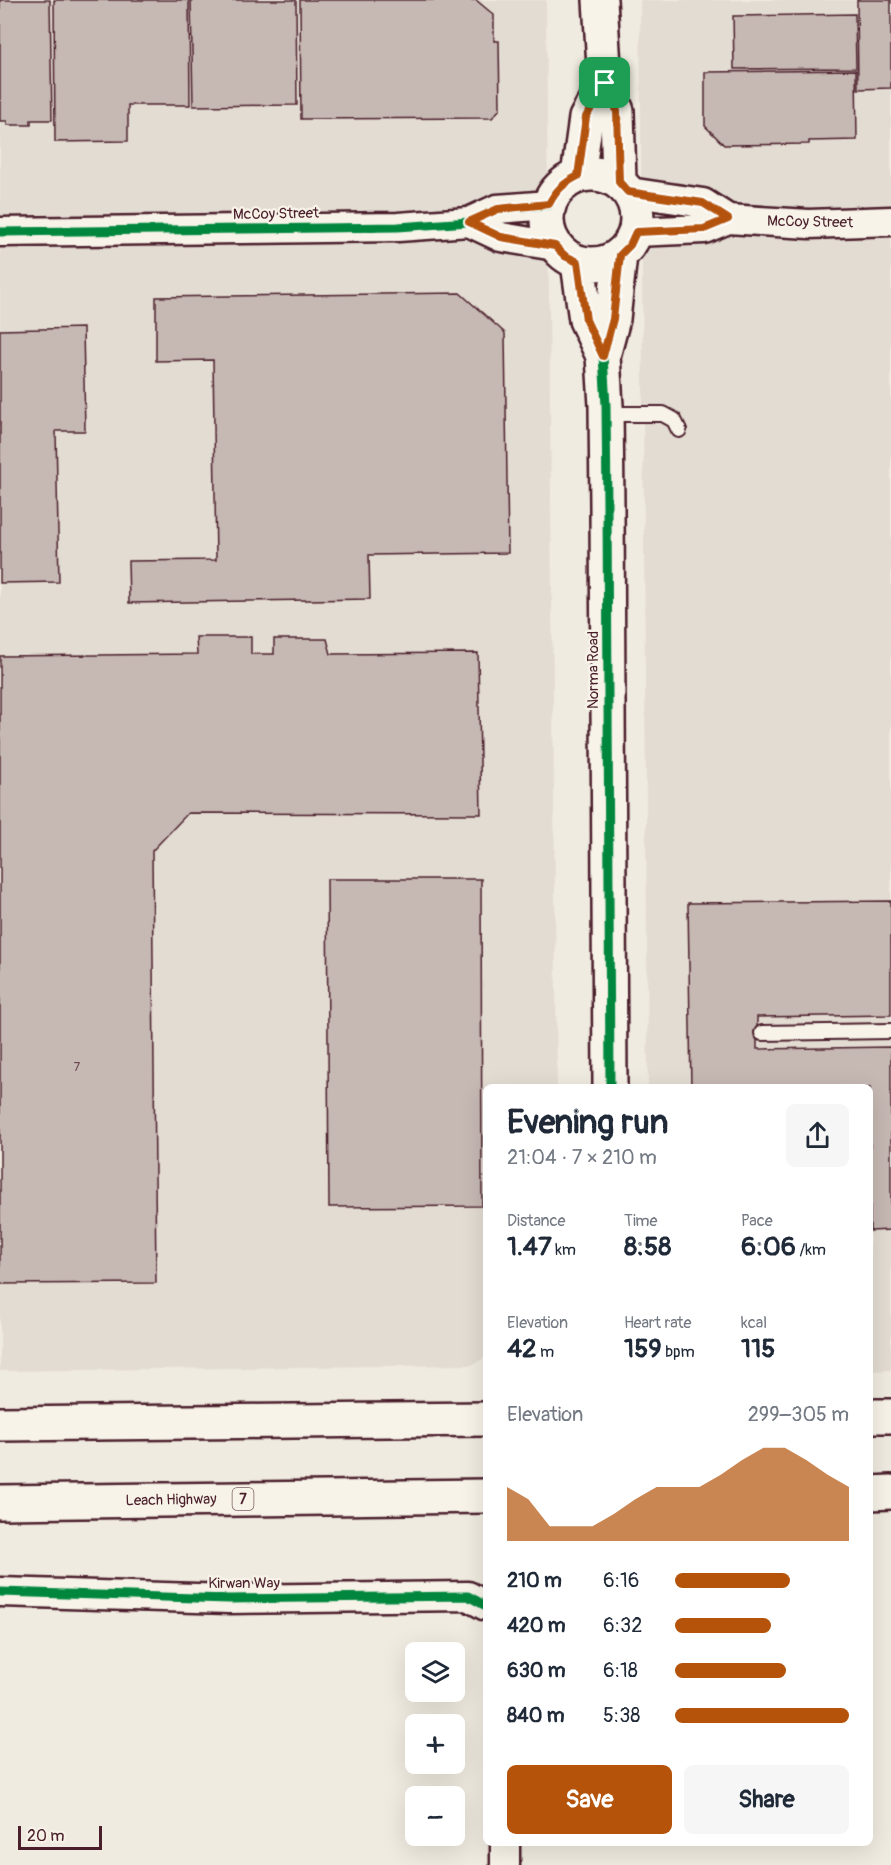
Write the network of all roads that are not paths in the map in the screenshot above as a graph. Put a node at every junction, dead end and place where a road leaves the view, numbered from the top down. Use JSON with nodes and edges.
{"nodes":[{"id":1,"x":600,"y":0,"type":"edge"},
{"id":2,"x":605,"y":83,"type":"junction"},
{"id":3,"x":578,"y":176,"type":"junction"},
{"id":4,"x":624,"y":187,"type":"junction"},
{"id":5,"x":549,"y":204,"type":"junction"},
{"id":6,"x":728,"y":219,"type":"junction"},
{"id":7,"x":891,"y":221,"type":"edge"},
{"id":8,"x":469,"y":222,"type":"junction"},
{"id":9,"x":0,"y":232,"type":"edge"},
{"id":10,"x":628,"y":244,"type":"junction"},
{"id":11,"x":567,"y":254,"type":"junction"},
{"id":12,"x":603,"y":356,"type":"junction"},
{"id":13,"x":606,"y":414,"type":"junction"},
{"id":14,"x":679,"y":430,"type":"dead end"},
{"id":15,"x":891,"y":1031,"type":"edge"},
{"id":16,"x":762,"y":1033,"type":"dead end"},
{"id":17,"x":610,"y":1084,"type":"edge"},
{"id":18,"x":483,"y":1403,"type":"edge"},
{"id":19,"x":873,"y":1416,"type":"edge"},
{"id":20,"x":891,"y":1416,"type":"edge"},
{"id":21,"x":471,"y":1419,"type":"edge"},
{"id":22,"x":0,"y":1424,"type":"edge"},
{"id":23,"x":891,"y":1492,"type":"edge"},
{"id":24,"x":873,"y":1493,"type":"edge"},
{"id":25,"x":483,"y":1496,"type":"edge"},
{"id":26,"x":0,"y":1502,"type":"edge"},
{"id":27,"x":0,"y":1592,"type":"edge"},
{"id":28,"x":483,"y":1604,"type":"edge"},
{"id":29,"x":506,"y":1846,"type":"edge"},
{"id":30,"x":505,"y":1865,"type":"edge"}],
"edges":[{"from":1,"to":2,"type":"main road"},
{"from":2,"to":3,"type":"main road"},
{"from":2,"to":4,"type":"main road"},
{"from":3,"to":4,"type":"main road"},
{"from":3,"to":5,"type":"main road"},
{"from":4,"to":6,"type":"street","name":"McCoy Street"},
{"from":4,"to":10,"type":"main road"},
{"from":5,"to":8,"type":"street","name":"McCoy Street"},
{"from":5,"to":11,"type":"main road"},
{"from":6,"to":7,"type":"street","name":"McCoy Street"},
{"from":6,"to":10,"type":"street","name":"McCoy Street"},
{"from":8,"to":9,"type":"street","name":"McCoy Street"},
{"from":8,"to":11,"type":"street","name":"McCoy Street"},
{"from":10,"to":11,"type":"main road"},
{"from":10,"to":12,"type":"main road","name":"Norma Road"},
{"from":11,"to":12,"type":"main road","name":"Norma Road"},
{"from":12,"to":13,"type":"main road","name":"Norma Road"},
{"from":13,"to":14,"type":"lane"},
{"from":13,"to":17,"type":"main road","name":"Norma Road"},
{"from":15,"to":16,"type":"lane"},
{"from":18,"to":21,"type":"main road"},
{"from":19,"to":20,"type":"main road"},
{"from":21,"to":22,"type":"main road"},
{"from":23,"to":24,"type":"main road"},
{"from":25,"to":26,"type":"main road","name":"Leach Highway","number":"7"},
{"from":27,"to":28,"type":"street","name":"Kirwan Way"},
{"from":29,"to":30,"type":"street"}]}
